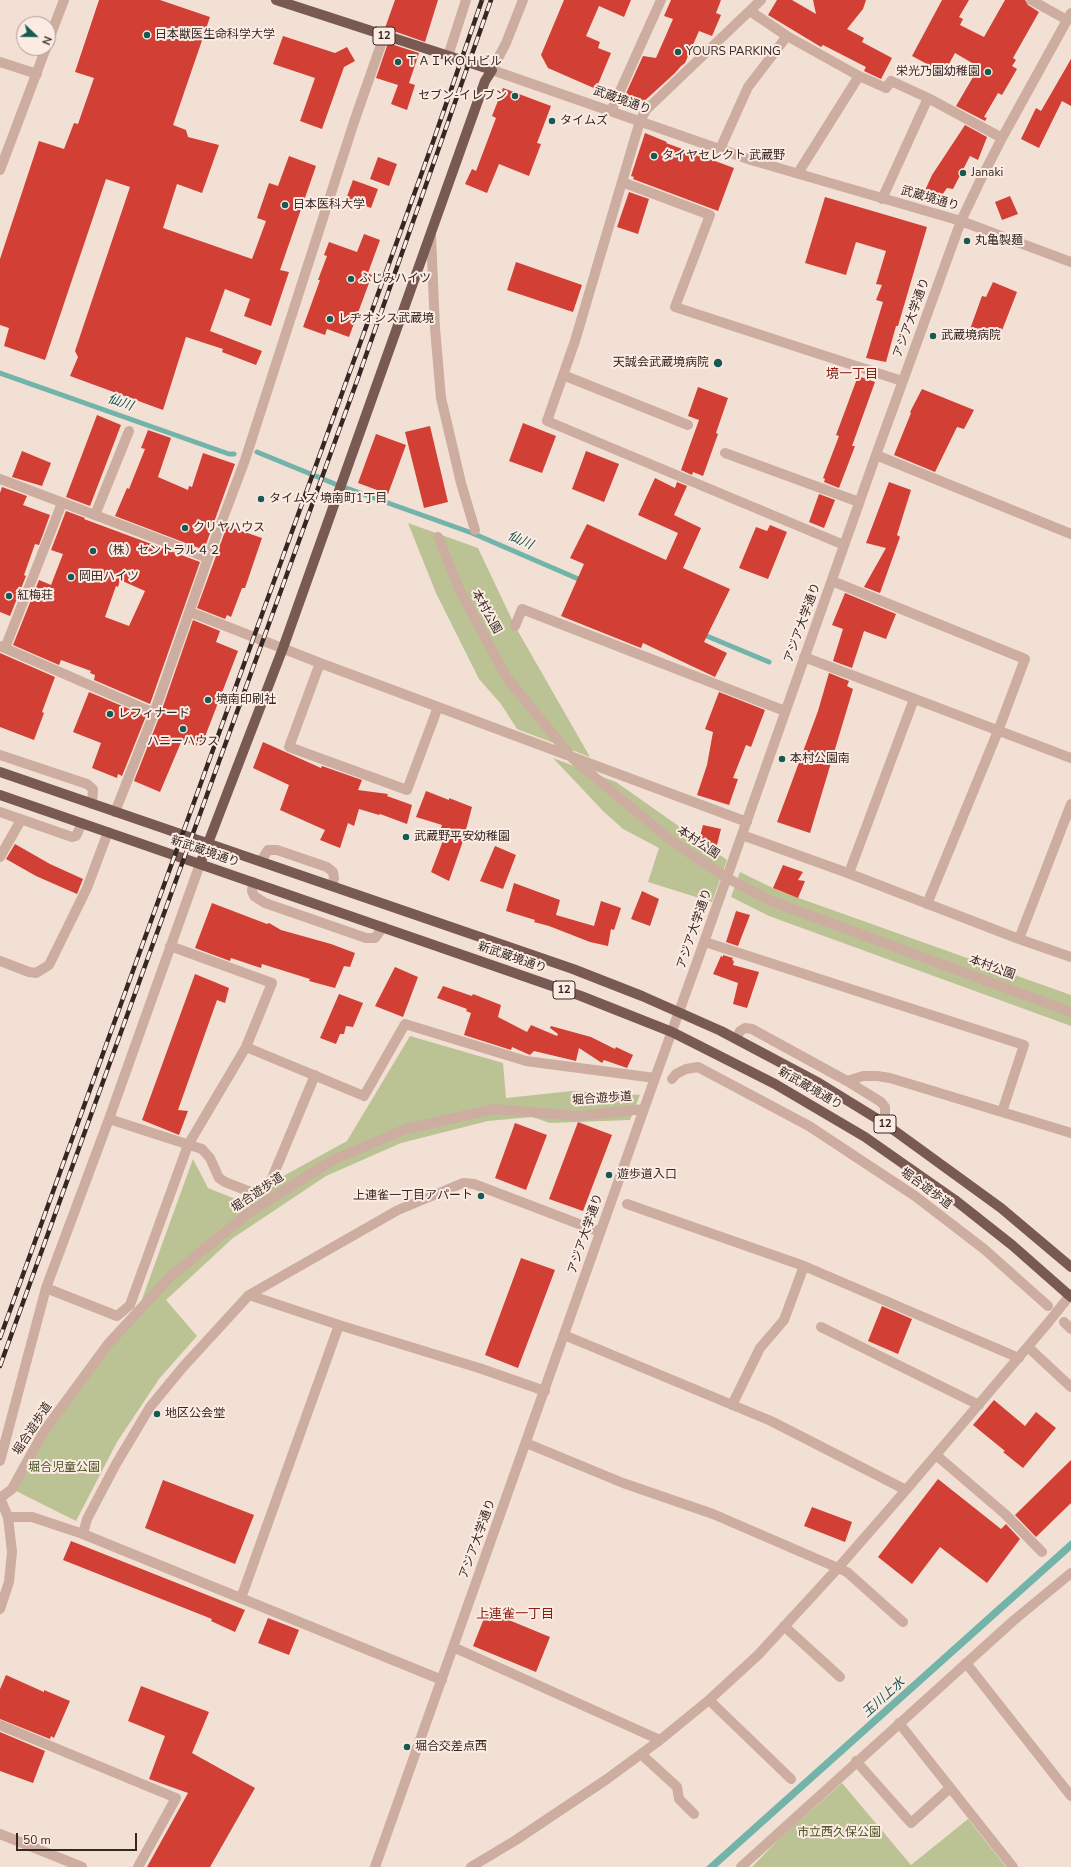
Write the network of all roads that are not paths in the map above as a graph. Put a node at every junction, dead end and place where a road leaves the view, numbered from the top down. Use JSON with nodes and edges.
{"nodes":[{"id":1,"x":64,"y":0,"type":"edge"},
{"id":2,"x":276,"y":0,"type":"edge"},
{"id":3,"x":466,"y":0,"type":"edge"},
{"id":4,"x":522,"y":0,"type":"edge"},
{"id":5,"x":661,"y":0,"type":"edge"},
{"id":6,"x":760,"y":0,"type":"edge"},
{"id":7,"x":1031,"y":0,"type":"edge"},
{"id":8,"x":750,"y":11,"type":"junction"},
{"id":9,"x":1069,"y":16,"type":"edge"},
{"id":10,"x":56,"y":21,"type":"edge"},
{"id":11,"x":384,"y":36,"type":"junction"},
{"id":12,"x":787,"y":36,"type":"junction"},
{"id":13,"x":43,"y":56,"type":"edge"},
{"id":14,"x":448,"y":56,"type":"junction"},
{"id":15,"x":0,"y":62,"type":"edge"},
{"id":16,"x":492,"y":70,"type":"junction"},
{"id":17,"x":37,"y":74,"type":"junction"},
{"id":18,"x":859,"y":76,"type":"junction"},
{"id":19,"x":928,"y":98,"type":"junction"},
{"id":20,"x":611,"y":110,"type":"junction"},
{"id":21,"x":640,"y":121,"type":"junction"},
{"id":22,"x":1002,"y":138,"type":"junction"},
{"id":23,"x":720,"y":149,"type":"junction"},
{"id":24,"x":0,"y":170,"type":"edge"},
{"id":25,"x":798,"y":173,"type":"junction"},
{"id":26,"x":622,"y":182,"type":"junction"},
{"id":27,"x":882,"y":199,"type":"junction"},
{"id":28,"x":961,"y":221,"type":"junction"},
{"id":29,"x":431,"y":235,"type":"junction"},
{"id":30,"x":1071,"y":262,"type":"edge"},
{"id":31,"x":563,"y":375,"type":"junction"},
{"id":32,"x":902,"y":381,"type":"junction"},
{"id":33,"x":688,"y":425,"type":"dead end"},
{"id":34,"x":129,"y":430,"type":"dead end"},
{"id":35,"x":725,"y":453,"type":"dead end"},
{"id":36,"x":876,"y":455,"type":"junction"},
{"id":37,"x":0,"y":479,"type":"edge"},
{"id":38,"x":859,"y":502,"type":"junction"},
{"id":39,"x":62,"y":503,"type":"junction"},
{"id":40,"x":95,"y":515,"type":"junction"},
{"id":41,"x":475,"y":530,"type":"dead end"},
{"id":42,"x":1071,"y":534,"type":"edge"},
{"id":43,"x":438,"y":537,"type":"dead end"},
{"id":44,"x":844,"y":545,"type":"junction"},
{"id":45,"x":208,"y":558,"type":"junction"},
{"id":46,"x":832,"y":581,"type":"junction"},
{"id":47,"x":190,"y":612,"type":"junction"},
{"id":48,"x":515,"y":626,"type":"dead end"},
{"id":49,"x":2,"y":646,"type":"edge"},
{"id":50,"x":283,"y":648,"type":"junction"},
{"id":51,"x":804,"y":657,"type":"junction"},
{"id":52,"x":320,"y":663,"type":"junction"},
{"id":53,"x":914,"y":699,"type":"junction"},
{"id":54,"x":438,"y":707,"type":"junction"},
{"id":55,"x":785,"y":711,"type":"junction"},
{"id":56,"x":154,"y":713,"type":"junction"},
{"id":57,"x":998,"y":731,"type":"junction"},
{"id":58,"x":0,"y":755,"type":"edge"},
{"id":59,"x":1071,"y":758,"type":"edge"},
{"id":60,"x":573,"y":759,"type":"junction"},
{"id":61,"x":0,"y":772,"type":"edge"},
{"id":62,"x":0,"y":795,"type":"edge"},
{"id":63,"x":92,"y":804,"type":"junction"},
{"id":64,"x":1071,"y":804,"type":"edge"},
{"id":65,"x":0,"y":812,"type":"edge"},
{"id":66,"x":115,"y":812,"type":"junction"},
{"id":67,"x":21,"y":820,"type":"junction"},
{"id":68,"x":747,"y":822,"type":"junction"},
{"id":69,"x":82,"y":823,"type":"junction"},
{"id":70,"x":108,"y":832,"type":"junction"},
{"id":71,"x":742,"y":836,"type":"junction"},
{"id":72,"x":208,"y":844,"type":"junction"},
{"id":73,"x":0,"y":857,"type":"edge"},
{"id":74,"x":261,"y":861,"type":"junction"},
{"id":75,"x":200,"y":864,"type":"junction"},
{"id":76,"x":849,"y":873,"type":"junction"},
{"id":77,"x":726,"y":878,"type":"junction"},
{"id":78,"x":252,"y":882,"type":"junction"},
{"id":79,"x":332,"y":886,"type":"junction"},
{"id":80,"x":927,"y":904,"type":"junction"},
{"id":81,"x":383,"y":927,"type":"junction"},
{"id":82,"x":1019,"y":940,"type":"junction"},
{"id":83,"x":704,"y":942,"type":"junction"},
{"id":84,"x":170,"y":946,"type":"junction"},
{"id":85,"x":1071,"y":957,"type":"edge"},
{"id":86,"x":0,"y":961,"type":"edge"},
{"id":87,"x":679,"y":1012,"type":"junction"},
{"id":88,"x":1071,"y":1012,"type":"edge"},
{"id":89,"x":672,"y":1032,"type":"junction"},
{"id":90,"x":736,"y":1039,"type":"junction"},
{"id":91,"x":246,"y":1047,"type":"junction"},
{"id":92,"x":315,"y":1075,"type":"junction"},
{"id":93,"x":655,"y":1078,"type":"junction"},
{"id":94,"x":672,"y":1079,"type":"dead end"},
{"id":95,"x":847,"y":1081,"type":"junction"},
{"id":96,"x":644,"y":1109,"type":"junction"},
{"id":97,"x":1002,"y":1112,"type":"junction"},
{"id":98,"x":109,"y":1119,"type":"junction"},
{"id":99,"x":881,"y":1122,"type":"junction"},
{"id":100,"x":1071,"y":1133,"type":"edge"},
{"id":101,"x":188,"y":1145,"type":"junction"},
{"id":102,"x":627,"y":1204,"type":"dead end"},
{"id":103,"x":600,"y":1232,"type":"junction"},
{"id":104,"x":804,"y":1266,"type":"junction"},
{"id":105,"x":1071,"y":1267,"type":"edge"},
{"id":106,"x":46,"y":1288,"type":"junction"},
{"id":107,"x":249,"y":1295,"type":"junction"},
{"id":108,"x":1071,"y":1295,"type":"edge"},
{"id":109,"x":1048,"y":1306,"type":"dead end"},
{"id":110,"x":1064,"y":1322,"type":"dead end"},
{"id":111,"x":339,"y":1325,"type":"junction"},
{"id":112,"x":821,"y":1328,"type":"dead end"},
{"id":113,"x":1071,"y":1329,"type":"edge"},
{"id":114,"x":564,"y":1335,"type":"junction"},
{"id":115,"x":1028,"y":1347,"type":"junction"},
{"id":116,"x":1019,"y":1358,"type":"junction"},
{"id":117,"x":1071,"y":1387,"type":"edge"},
{"id":118,"x":545,"y":1391,"type":"junction"},
{"id":119,"x":732,"y":1405,"type":"junction"},
{"id":120,"x":979,"y":1405,"type":"junction"},
{"id":121,"x":526,"y":1443,"type":"junction"},
{"id":122,"x":936,"y":1455,"type":"junction"},
{"id":123,"x":0,"y":1462,"type":"edge"},
{"id":124,"x":906,"y":1490,"type":"junction"},
{"id":125,"x":0,"y":1498,"type":"edge"},
{"id":126,"x":8,"y":1517,"type":"junction"},
{"id":127,"x":83,"y":1534,"type":"junction"},
{"id":128,"x":1042,"y":1552,"type":"dead end"},
{"id":129,"x":838,"y":1568,"type":"junction"},
{"id":130,"x":1071,"y":1573,"type":"edge"},
{"id":131,"x":241,"y":1598,"type":"junction"},
{"id":132,"x":0,"y":1609,"type":"edge"},
{"id":133,"x":903,"y":1622,"type":"dead end"},
{"id":134,"x":784,"y":1626,"type":"junction"},
{"id":135,"x":453,"y":1647,"type":"junction"},
{"id":136,"x":966,"y":1664,"type":"junction"},
{"id":137,"x":840,"y":1677,"type":"dead end"},
{"id":138,"x":442,"y":1680,"type":"junction"},
{"id":139,"x":709,"y":1700,"type":"junction"},
{"id":140,"x":899,"y":1723,"type":"junction"},
{"id":141,"x":0,"y":1725,"type":"edge"},
{"id":142,"x":660,"y":1740,"type":"junction"},
{"id":143,"x":641,"y":1754,"type":"junction"},
{"id":144,"x":856,"y":1761,"type":"junction"},
{"id":145,"x":790,"y":1779,"type":"dead end"},
{"id":146,"x":950,"y":1788,"type":"junction"},
{"id":147,"x":1069,"y":1789,"type":"edge"},
{"id":148,"x":694,"y":1814,"type":"dead end"},
{"id":149,"x":0,"y":1834,"type":"edge"},
{"id":150,"x":82,"y":1867,"type":"edge"},
{"id":151,"x":138,"y":1867,"type":"edge"},
{"id":152,"x":375,"y":1867,"type":"edge"},
{"id":153,"x":471,"y":1867,"type":"edge"},
{"id":154,"x":740,"y":1867,"type":"edge"},
{"id":155,"x":1013,"y":1867,"type":"edge"}],
"edges":[{"from":1,"to":10,"type":"street"},
{"from":2,"to":11,"type":"main road","name":"武蔵境通り","number":"12"},
{"from":3,"to":14,"type":"street"},
{"from":4,"to":16,"type":"street"},
{"from":5,"to":20,"type":"street"},
{"from":6,"to":8,"type":"street"},
{"from":7,"to":9,"type":"street"},
{"from":8,"to":12,"type":"street"},
{"from":8,"to":21,"type":"street"},
{"from":9,"to":22,"type":"street","name":"アジア大学通り"},
{"from":11,"to":14,"type":"main road","name":"武蔵境通り","number":"12"},
{"from":11,"to":45,"type":"street"},
{"from":12,"to":18,"type":"street"},
{"from":12,"to":23,"type":"street"},
{"from":13,"to":17,"type":"street"},
{"from":14,"to":16,"type":"main road","name":"武蔵境通り","number":"12"},
{"from":15,"to":17,"type":"street"},
{"from":16,"to":20,"type":"street","name":"武蔵境通り"},
{"from":16,"to":29,"type":"main road"},
{"from":17,"to":24,"type":"street"},
{"from":18,"to":19,"type":"street"},
{"from":18,"to":25,"type":"street"},
{"from":19,"to":22,"type":"street"},
{"from":19,"to":27,"type":"street"},
{"from":20,"to":21,"type":"street","name":"武蔵境通り"},
{"from":21,"to":23,"type":"street","name":"武蔵境通り"},
{"from":21,"to":26,"type":"street"},
{"from":22,"to":28,"type":"street","name":"アジア大学通り"},
{"from":23,"to":25,"type":"street","name":"武蔵境通り"},
{"from":25,"to":27,"type":"street","name":"武蔵境通り"},
{"from":26,"to":31,"type":"street"},
{"from":26,"to":32,"type":"street"},
{"from":27,"to":28,"type":"street","name":"武蔵境通り"},
{"from":28,"to":30,"type":"street","name":"武蔵境通り"},
{"from":28,"to":32,"type":"street","name":"アジア大学通り"},
{"from":29,"to":41,"type":"street"},
{"from":29,"to":50,"type":"main road"},
{"from":31,"to":33,"type":"street"},
{"from":31,"to":44,"type":"street"},
{"from":32,"to":36,"type":"street","name":"アジア大学通り"},
{"from":34,"to":40,"type":"street"},
{"from":35,"to":38,"type":"street"},
{"from":36,"to":38,"type":"street","name":"アジア大学通り"},
{"from":36,"to":42,"type":"street"},
{"from":37,"to":39,"type":"street"},
{"from":38,"to":44,"type":"street","name":"アジア大学通り"},
{"from":39,"to":40,"type":"street"},
{"from":39,"to":49,"type":"street"},
{"from":40,"to":45,"type":"street"},
{"from":43,"to":60,"type":"street","name":"本村公園"},
{"from":44,"to":46,"type":"street","name":"アジア大学通り"},
{"from":45,"to":47,"type":"street"},
{"from":46,"to":51,"type":"street","name":"アジア大学通り"},
{"from":46,"to":57,"type":"street"},
{"from":47,"to":50,"type":"street"},
{"from":47,"to":56,"type":"street"},
{"from":48,"to":55,"type":"street"},
{"from":49,"to":56,"type":"street"},
{"from":50,"to":52,"type":"street"},
{"from":50,"to":72,"type":"main road"},
{"from":51,"to":53,"type":"street"},
{"from":51,"to":55,"type":"street","name":"アジア大学通り"},
{"from":52,"to":54,"type":"street"},
{"from":52,"to":54,"type":"street"},
{"from":53,"to":57,"type":"street"},
{"from":53,"to":76,"type":"street"},
{"from":54,"to":60,"type":"street"},
{"from":55,"to":68,"type":"street","name":"アジア大学通り"},
{"from":56,"to":66,"type":"street"},
{"from":57,"to":59,"type":"street"},
{"from":57,"to":80,"type":"street"},
{"from":58,"to":63,"type":"street"},
{"from":60,"to":68,"type":"street"},
{"from":60,"to":77,"type":"street","name":"本村公園"},
{"from":61,"to":63,"type":"main road","name":"新武蔵境通り","number":"12"},
{"from":62,"to":69,"type":"main road","name":"新武蔵境通り","number":"12"},
{"from":63,"to":66,"type":"main road","name":"新武蔵境通り","number":"12"},
{"from":64,"to":82,"type":"street"},
{"from":65,"to":67,"type":"street"},
{"from":66,"to":72,"type":"main road","name":"新武蔵境通り","number":"12"},
{"from":67,"to":69,"type":"street"},
{"from":67,"to":73,"type":"street"},
{"from":68,"to":71,"type":"street","name":"アジア大学通り"},
{"from":69,"to":70,"type":"main road","name":"新武蔵境通り","number":"12"},
{"from":70,"to":75,"type":"main road","name":"新武蔵境通り","number":"12"},
{"from":70,"to":86,"type":"street"},
{"from":71,"to":76,"type":"street"},
{"from":71,"to":77,"type":"street","name":"アジア大学通り"},
{"from":72,"to":74,"type":"main road","name":"新武蔵境通り","number":"12"},
{"from":72,"to":75,"type":"main road"},
{"from":74,"to":79,"type":"main road","name":"新武蔵境通り","number":"12"},
{"from":74,"to":79,"type":"street"},
{"from":75,"to":78,"type":"main road","name":"新武蔵境通り","number":"12"},
{"from":75,"to":84,"type":"street"},
{"from":76,"to":80,"type":"street"},
{"from":77,"to":83,"type":"street","name":"アジア大学通り"},
{"from":77,"to":88,"type":"street","name":"本村公園"},
{"from":78,"to":81,"type":"main road","name":"新武蔵境通り","number":"12"},
{"from":78,"to":81,"type":"street"},
{"from":79,"to":87,"type":"main road","name":"新武蔵境通り","number":"12"},
{"from":80,"to":82,"type":"street"},
{"from":81,"to":89,"type":"main road","name":"新武蔵境通り","number":"12"},
{"from":82,"to":85,"type":"street"},
{"from":83,"to":87,"type":"street","name":"アジア大学通り"},
{"from":83,"to":97,"type":"street"},
{"from":84,"to":91,"type":"street"},
{"from":84,"to":98,"type":"street"},
{"from":87,"to":89,"type":"street","name":"アジア大学通り"},
{"from":87,"to":90,"type":"main road","name":"新武蔵境通り","number":"12"},
{"from":89,"to":93,"type":"street","name":"アジア大学通り"},
{"from":89,"to":108,"type":"main road","name":"新武蔵境通り","number":"12"},
{"from":90,"to":95,"type":"street"},
{"from":90,"to":99,"type":"main road","name":"新武蔵境通り","number":"12"},
{"from":91,"to":92,"type":"street"},
{"from":91,"to":101,"type":"street"},
{"from":92,"to":93,"type":"street"},
{"from":92,"to":101,"type":"street"},
{"from":93,"to":96,"type":"street","name":"アジア大学通り"},
{"from":94,"to":109,"type":"street","name":"堀合遊歩道"},
{"from":95,"to":97,"type":"street"},
{"from":95,"to":99,"type":"street"},
{"from":96,"to":103,"type":"street","name":"アジア大学通り"},
{"from":96,"to":125,"type":"street","name":"堀合遊歩道"},
{"from":97,"to":100,"type":"street"},
{"from":98,"to":101,"type":"street"},
{"from":98,"to":106,"type":"street"},
{"from":99,"to":105,"type":"main road","name":"新武蔵境通り","number":"12"},
{"from":101,"to":106,"type":"street"},
{"from":102,"to":104,"type":"street"},
{"from":103,"to":107,"type":"street"},
{"from":103,"to":114,"type":"street","name":"アジア大学通り"},
{"from":104,"to":116,"type":"street"},
{"from":104,"to":119,"type":"street"},
{"from":106,"to":123,"type":"street"},
{"from":107,"to":111,"type":"street"},
{"from":107,"to":127,"type":"street"},
{"from":108,"to":115,"type":"street"},
{"from":110,"to":113,"type":"street"},
{"from":111,"to":118,"type":"street"},
{"from":111,"to":131,"type":"street"},
{"from":112,"to":120,"type":"street"},
{"from":114,"to":118,"type":"street","name":"アジア大学通り"},
{"from":114,"to":119,"type":"street"},
{"from":115,"to":116,"type":"street"},
{"from":115,"to":117,"type":"street"},
{"from":116,"to":120,"type":"street"},
{"from":118,"to":121,"type":"street","name":"アジア大学通り"},
{"from":119,"to":124,"type":"street"},
{"from":120,"to":122,"type":"street"},
{"from":121,"to":129,"type":"street"},
{"from":121,"to":135,"type":"street","name":"アジア大学通り"},
{"from":122,"to":124,"type":"street"},
{"from":122,"to":128,"type":"street"},
{"from":124,"to":129,"type":"street"},
{"from":125,"to":126,"type":"street"},
{"from":126,"to":127,"type":"street"},
{"from":126,"to":132,"type":"street"},
{"from":127,"to":131,"type":"street"},
{"from":129,"to":133,"type":"street"},
{"from":129,"to":134,"type":"street"},
{"from":130,"to":136,"type":"street"},
{"from":131,"to":138,"type":"street"},
{"from":134,"to":137,"type":"street"},
{"from":134,"to":139,"type":"street"},
{"from":135,"to":138,"type":"street","name":"アジア大学通り"},
{"from":135,"to":142,"type":"street"},
{"from":136,"to":140,"type":"street"},
{"from":136,"to":147,"type":"street"},
{"from":138,"to":152,"type":"street","name":"アジア大学通り"},
{"from":139,"to":142,"type":"street"},
{"from":139,"to":145,"type":"street"},
{"from":140,"to":144,"type":"street"},
{"from":140,"to":146,"type":"street"},
{"from":141,"to":151,"type":"street"},
{"from":142,"to":143,"type":"street"},
{"from":143,"to":148,"type":"street"},
{"from":143,"to":153,"type":"street"},
{"from":144,"to":146,"type":"street"},
{"from":144,"to":154,"type":"street"},
{"from":146,"to":155,"type":"street"},
{"from":149,"to":150,"type":"street"}]}
